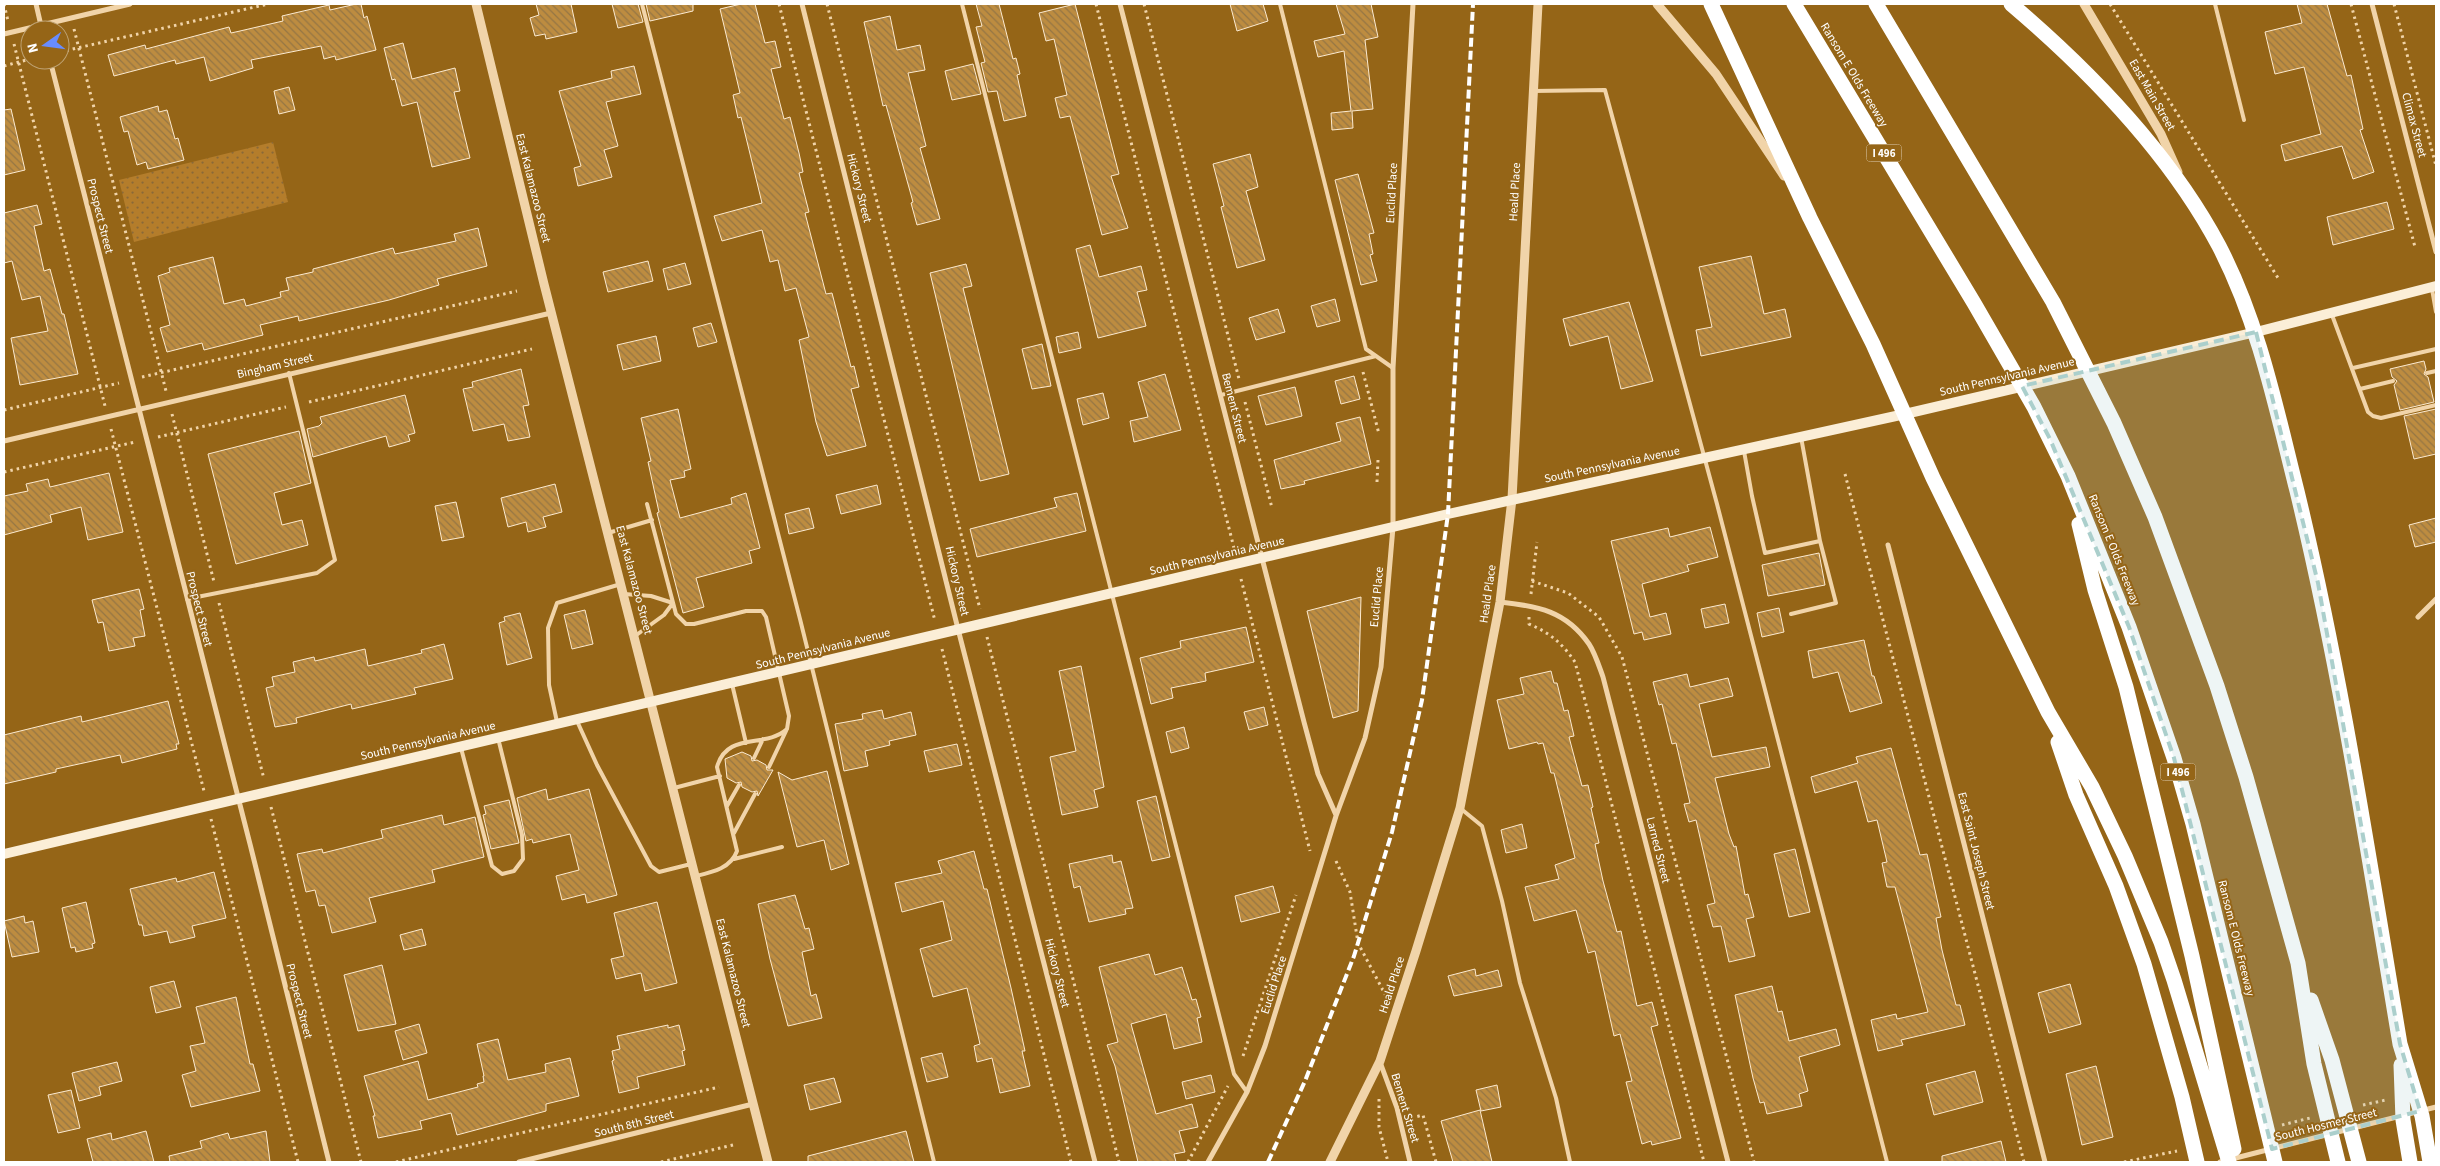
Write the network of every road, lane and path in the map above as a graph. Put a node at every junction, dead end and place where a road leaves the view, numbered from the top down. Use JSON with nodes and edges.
{"nodes":[{"id":1,"x":4,"y":4,"type":"edge"},
{"id":2,"x":36,"y":4,"type":"edge"},
{"id":3,"x":130,"y":4,"type":"edge"},
{"id":4,"x":268,"y":4,"type":"edge"},
{"id":5,"x":476,"y":4,"type":"edge"},
{"id":6,"x":642,"y":4,"type":"edge"},
{"id":7,"x":779,"y":4,"type":"edge"},
{"id":8,"x":802,"y":4,"type":"edge"},
{"id":9,"x":827,"y":4,"type":"edge"},
{"id":10,"x":962,"y":4,"type":"edge"},
{"id":11,"x":1096,"y":4,"type":"edge"},
{"id":12,"x":1120,"y":4,"type":"edge"},
{"id":13,"x":1144,"y":4,"type":"edge"},
{"id":14,"x":1280,"y":4,"type":"edge"},
{"id":15,"x":1413,"y":4,"type":"edge"},
{"id":16,"x":1538,"y":4,"type":"edge"},
{"id":17,"x":1657,"y":4,"type":"edge"},
{"id":18,"x":1711,"y":4,"type":"edge"},
{"id":19,"x":1794,"y":4,"type":"edge"},
{"id":20,"x":1876,"y":4,"type":"edge"},
{"id":21,"x":2011,"y":4,"type":"edge"},
{"id":22,"x":2084,"y":4,"type":"edge"},
{"id":23,"x":2110,"y":4,"type":"edge"},
{"id":24,"x":2214,"y":4,"type":"edge"},
{"id":25,"x":2351,"y":4,"type":"edge"},
{"id":26,"x":2372,"y":4,"type":"edge"},
{"id":27,"x":2394,"y":4,"type":"edge"},
{"id":28,"x":39,"y":20,"type":"edge"},
{"id":29,"x":70,"y":20,"type":"edge"},
{"id":30,"x":20,"y":31,"type":"edge"},
{"id":31,"x":11,"y":32,"type":"junction"},
{"id":32,"x":4,"y":34,"type":"edge"},
{"id":33,"x":70,"y":50,"type":"edge"},
{"id":34,"x":18,"y":62,"type":"junction"},
{"id":35,"x":4,"y":66,"type":"edge"},
{"id":36,"x":53,"y":70,"type":"edge"},
{"id":37,"x":1533,"y":91,"type":"junction"},
{"id":38,"x":2244,"y":120,"type":"dead end"},
{"id":39,"x":2436,"y":166,"type":"edge"},
{"id":40,"x":2191,"y":202,"type":"junction"},
{"id":41,"x":1810,"y":218,"type":"junction"},
{"id":42,"x":2415,"y":247,"type":"dead end"},
{"id":43,"x":2436,"y":252,"type":"edge"},
{"id":44,"x":2278,"y":278,"type":"dead end"},
{"id":45,"x":2434,"y":286,"type":"edge"},
{"id":46,"x":517,"y":290,"type":"dead end"},
{"id":47,"x":2331,"y":312,"type":"junction"},
{"id":48,"x":2436,"y":312,"type":"edge"},
{"id":49,"x":551,"y":313,"type":"junction"},
{"id":50,"x":2256,"y":332,"type":"junction"},
{"id":51,"x":2436,"y":349,"type":"edge"},
{"id":52,"x":532,"y":350,"type":"dead end"},
{"id":53,"x":1377,"y":356,"type":"junction"},
{"id":54,"x":1360,"y":360,"type":"junction"},
{"id":55,"x":1393,"y":368,"type":"junction"},
{"id":56,"x":2353,"y":368,"type":"junction"},
{"id":57,"x":2436,"y":371,"type":"edge"},
{"id":58,"x":289,"y":373,"type":"junction"},
{"id":59,"x":2427,"y":373,"type":"dead end"},
{"id":60,"x":131,"y":380,"type":"junction"},
{"id":61,"x":2393,"y":381,"type":"dead end"},
{"id":62,"x":101,"y":387,"type":"junction"},
{"id":63,"x":2360,"y":389,"type":"junction"},
{"id":64,"x":1242,"y":390,"type":"junction"},
{"id":65,"x":1221,"y":395,"type":"junction"},
{"id":66,"x":297,"y":404,"type":"junction"},
{"id":67,"x":2436,"y":405,"type":"edge"},
{"id":68,"x":138,"y":409,"type":"junction"},
{"id":69,"x":4,"y":410,"type":"edge"},
{"id":70,"x":1905,"y":414,"type":"junction"},
{"id":71,"x":108,"y":417,"type":"junction"},
{"id":72,"x":1801,"y":437,"type":"junction"},
{"id":73,"x":146,"y":440,"type":"junction"},
{"id":74,"x":4,"y":441,"type":"edge"},
{"id":75,"x":1378,"y":444,"type":"dead end"},
{"id":76,"x":116,"y":446,"type":"junction"},
{"id":77,"x":1744,"y":449,"type":"junction"},
{"id":78,"x":1378,"y":453,"type":"dead end"},
{"id":79,"x":1705,"y":458,"type":"junction"},
{"id":80,"x":4,"y":472,"type":"edge"},
{"id":81,"x":1845,"y":474,"type":"dead end"},
{"id":82,"x":2068,"y":476,"type":"junction"},
{"id":83,"x":1377,"y":482,"type":"dead end"},
{"id":84,"x":1512,"y":499,"type":"junction"},
{"id":85,"x":648,"y":504,"type":"dead end"},
{"id":86,"x":1272,"y":508,"type":"dead end"},
{"id":87,"x":652,"y":520,"type":"junction"},
{"id":88,"x":1392,"y":527,"type":"junction"},
{"id":89,"x":608,"y":532,"type":"junction"},
{"id":90,"x":1820,"y":541,"type":"junction"},
{"id":91,"x":1537,"y":542,"type":"dead end"},
{"id":92,"x":1888,"y":545,"type":"dead end"},
{"id":93,"x":1262,"y":558,"type":"junction"},
{"id":94,"x":1238,"y":564,"type":"junction"},
{"id":95,"x":1532,"y":581,"type":"junction"},
{"id":96,"x":623,"y":589,"type":"junction"},
{"id":97,"x":1112,"y":593,"type":"junction"},
{"id":98,"x":186,"y":599,"type":"junction"},
{"id":99,"x":2436,"y":599,"type":"edge"},
{"id":100,"x":1500,"y":602,"type":"junction"},
{"id":101,"x":673,"y":603,"type":"junction"},
{"id":102,"x":1530,"y":605,"type":"junction"},
{"id":103,"x":1791,"y":614,"type":"dead end"},
{"id":104,"x":2418,"y":617,"type":"dead end"},
{"id":105,"x":983,"y":623,"type":"junction"},
{"id":106,"x":958,"y":629,"type":"junction"},
{"id":107,"x":938,"y":634,"type":"junction"},
{"id":108,"x":635,"y":636,"type":"junction"},
{"id":109,"x":812,"y":664,"type":"junction"},
{"id":110,"x":778,"y":672,"type":"junction"},
{"id":111,"x":732,"y":684,"type":"junction"},
{"id":112,"x":652,"y":702,"type":"junction"},
{"id":113,"x":2048,"y":712,"type":"junction"},
{"id":114,"x":577,"y":719,"type":"junction"},
{"id":115,"x":558,"y":724,"type":"junction"},
{"id":116,"x":787,"y":729,"type":"junction"},
{"id":117,"x":498,"y":737,"type":"junction"},
{"id":118,"x":763,"y":740,"type":"junction"},
{"id":119,"x":746,"y":743,"type":"junction"},
{"id":120,"x":461,"y":746,"type":"junction"},
{"id":121,"x":754,"y":758,"type":"dead end"},
{"id":122,"x":769,"y":767,"type":"dead end"},
{"id":123,"x":720,"y":776,"type":"junction"},
{"id":124,"x":739,"y":785,"type":"dead end"},
{"id":125,"x":674,"y":788,"type":"junction"},
{"id":126,"x":755,"y":794,"type":"dead end"},
{"id":127,"x":238,"y":799,"type":"junction"},
{"id":128,"x":208,"y":806,"type":"junction"},
{"id":129,"x":727,"y":806,"type":"junction"},
{"id":130,"x":1460,"y":808,"type":"junction"},
{"id":131,"x":1336,"y":816,"type":"junction"},
{"id":132,"x":734,"y":833,"type":"junction"},
{"id":133,"x":782,"y":847,"type":"dead end"},
{"id":134,"x":1310,"y":850,"type":"junction"},
{"id":135,"x":4,"y":854,"type":"edge"},
{"id":136,"x":1324,"y":856,"type":"junction"},
{"id":137,"x":734,"y":859,"type":"junction"},
{"id":138,"x":1308,"y":860,"type":"dead end"},
{"id":139,"x":693,"y":863,"type":"junction"},
{"id":140,"x":696,"y":876,"type":"junction"},
{"id":141,"x":1298,"y":887,"type":"dead end"},
{"id":142,"x":2298,"y":963,"type":"junction"},
{"id":143,"x":1387,"y":998,"type":"dead end"},
{"id":144,"x":2400,"y":1044,"type":"junction"},
{"id":145,"x":1380,"y":1060,"type":"junction"},
{"id":146,"x":1234,"y":1074,"type":"junction"},
{"id":147,"x":719,"y":1087,"type":"dead end"},
{"id":148,"x":2215,"y":1089,"type":"junction"},
{"id":149,"x":1247,"y":1092,"type":"junction"},
{"id":150,"x":753,"y":1104,"type":"junction"},
{"id":151,"x":2436,"y":1107,"type":"edge"},
{"id":152,"x":733,"y":1145,"type":"dead end"},
{"id":153,"x":298,"y":1162,"type":"edge"},
{"id":154,"x":329,"y":1162,"type":"edge"},
{"id":155,"x":396,"y":1162,"type":"edge"},
{"id":156,"x":520,"y":1162,"type":"edge"},
{"id":157,"x":661,"y":1162,"type":"edge"},
{"id":158,"x":768,"y":1162,"type":"edge"},
{"id":159,"x":934,"y":1162,"type":"edge"},
{"id":160,"x":1071,"y":1162,"type":"edge"},
{"id":161,"x":1095,"y":1162,"type":"edge"},
{"id":162,"x":1119,"y":1162,"type":"edge"},
{"id":163,"x":1188,"y":1162,"type":"edge"},
{"id":164,"x":1208,"y":1162,"type":"edge"},
{"id":165,"x":1330,"y":1162,"type":"edge"},
{"id":166,"x":1388,"y":1162,"type":"edge"},
{"id":167,"x":1410,"y":1162,"type":"edge"},
{"id":168,"x":1570,"y":1162,"type":"edge"},
{"id":169,"x":1704,"y":1162,"type":"edge"},
{"id":170,"x":1728,"y":1162,"type":"edge"},
{"id":171,"x":1754,"y":1162,"type":"edge"},
{"id":172,"x":1887,"y":1162,"type":"edge"},
{"id":173,"x":2024,"y":1162,"type":"edge"},
{"id":174,"x":2045,"y":1162,"type":"edge"},
{"id":175,"x":2197,"y":1162,"type":"edge"},
{"id":176,"x":2220,"y":1162,"type":"edge"},
{"id":177,"x":2230,"y":1162,"type":"edge"},
{"id":178,"x":2237,"y":1162,"type":"edge"},
{"id":179,"x":2275,"y":1162,"type":"edge"},
{"id":180,"x":2338,"y":1162,"type":"edge"},
{"id":181,"x":2359,"y":1162,"type":"edge"},
{"id":182,"x":2410,"y":1162,"type":"edge"},
{"id":183,"x":2430,"y":1162,"type":"edge"}],
"edges":[{"from":1,"to":31,"type":"path"},
{"from":2,"to":28,"type":"street"},
{"from":3,"to":29,"type":"street"},
{"from":4,"to":33,"type":"path"},
{"from":5,"to":49,"type":"street","name":"East Kalamazoo Street"},
{"from":6,"to":109,"type":"lane"},
{"from":7,"to":107,"type":"path"},
{"from":8,"to":106,"type":"street","name":"Hickory Street"},
{"from":9,"to":105,"type":"path"},
{"from":10,"to":97,"type":"lane"},
{"from":11,"to":94,"type":"path"},
{"from":12,"to":65,"type":"street","name":"Bement Street"},
{"from":13,"to":64,"type":"path"},
{"from":14,"to":53,"type":"lane"},
{"from":15,"to":55,"type":"street","name":"Euclid Place"},
{"from":16,"to":37,"type":"street","name":"Heald Place"},
{"from":17,"to":41,"type":"street"},
{"from":18,"to":41,"type":"highway"},
{"from":19,"to":82,"type":"highway","name":"Ransom E Olds Freeway","number":"I 496"},
{"from":20,"to":142,"type":"highway"},
{"from":21,"to":40,"type":"highway"},
{"from":22,"to":40,"type":"street","name":"East Main Street"},
{"from":23,"to":44,"type":"path"},
{"from":24,"to":38,"type":"lane"},
{"from":25,"to":42,"type":"path"},
{"from":26,"to":43,"type":"street","name":"Climax Street"},
{"from":27,"to":39,"type":"path"},
{"from":30,"to":31,"type":"street"},
{"from":31,"to":32,"type":"street"},
{"from":31,"to":34,"type":"path"},
{"from":34,"to":35,"type":"path"},
{"from":34,"to":62,"type":"path"},
{"from":36,"to":60,"type":"street","name":"Prospect Street"},
{"from":37,"to":79,"type":"lane"},
{"from":37,"to":84,"type":"street","name":"Heald Place"},
{"from":40,"to":50,"type":"highway"},
{"from":41,"to":70,"type":"highway"},
{"from":45,"to":47,"type":"main road","name":"South Pennsylvania Avenue"},
{"from":45,"to":48,"type":"lane"},
{"from":46,"to":60,"type":"path"},
{"from":47,"to":50,"type":"main road","name":"South Pennsylvania Avenue"},
{"from":47,"to":56,"type":"lane"},
{"from":49,"to":58,"type":"street","name":"Bingham Street"},
{"from":49,"to":89,"type":"street","name":"East Kalamazoo Street"},
{"from":50,"to":70,"type":"main road","name":"South Pennsylvania Avenue"},
{"from":50,"to":144,"type":"highway"},
{"from":51,"to":56,"type":"lane"},
{"from":52,"to":66,"type":"path"},
{"from":53,"to":54,"type":"lane"},
{"from":53,"to":55,"type":"lane"},
{"from":54,"to":64,"type":"lane"},
{"from":54,"to":75,"type":"path"},
{"from":55,"to":88,"type":"street","name":"Euclid Place"},
{"from":56,"to":63,"type":"lane"},
{"from":57,"to":59,"type":"lane"},
{"from":58,"to":66,"type":"lane"},
{"from":58,"to":68,"type":"street","name":"Bingham Street"},
{"from":60,"to":62,"type":"path"},
{"from":60,"to":68,"type":"street","name":"Prospect Street"},
{"from":61,"to":63,"type":"lane"},
{"from":62,"to":69,"type":"path"},
{"from":62,"to":71,"type":"path"},
{"from":63,"to":67,"type":"lane"},
{"from":64,"to":65,"type":"lane"},
{"from":64,"to":86,"type":"path"},
{"from":65,"to":93,"type":"street","name":"Bement Street"},
{"from":66,"to":73,"type":"path"},
{"from":66,"to":98,"type":"lane"},
{"from":68,"to":71,"type":"street","name":"Bingham Street"},
{"from":68,"to":73,"type":"street","name":"Prospect Street"},
{"from":70,"to":72,"type":"main road","name":"South Pennsylvania Avenue"},
{"from":70,"to":113,"type":"highway"},
{"from":71,"to":74,"type":"street","name":"Bingham Street"},
{"from":71,"to":76,"type":"path"},
{"from":72,"to":77,"type":"main road","name":"South Pennsylvania Avenue"},
{"from":72,"to":90,"type":"lane"},
{"from":73,"to":76,"type":"path"},
{"from":73,"to":98,"type":"street","name":"Prospect Street"},
{"from":76,"to":80,"type":"path"},
{"from":76,"to":128,"type":"path"},
{"from":77,"to":79,"type":"main road","name":"South Pennsylvania Avenue"},
{"from":77,"to":90,"type":"lane"},
{"from":78,"to":83,"type":"path"},
{"from":79,"to":84,"type":"main road","name":"South Pennsylvania Avenue"},
{"from":79,"to":172,"type":"lane"},
{"from":81,"to":173,"type":"path"},
{"from":82,"to":148,"type":"highway"},
{"from":82,"to":179,"type":"highway","name":"Ransom E Olds Freeway","number":"I 496"},
{"from":84,"to":88,"type":"main road","name":"South Pennsylvania Avenue"},
{"from":84,"to":100,"type":"street","name":"Heald Place"},
{"from":85,"to":87,"type":"lane"},
{"from":87,"to":89,"type":"lane"},
{"from":87,"to":101,"type":"lane"},
{"from":88,"to":93,"type":"main road","name":"South Pennsylvania Avenue"},
{"from":88,"to":131,"type":"street","name":"Euclid Place"},
{"from":89,"to":96,"type":"street","name":"East Kalamazoo Street"},
{"from":90,"to":103,"type":"lane"},
{"from":91,"to":95,"type":"path"},
{"from":92,"to":174,"type":"street","name":"East Saint Joseph Street"},
{"from":93,"to":94,"type":"main road","name":"South Pennsylvania Avenue"},
{"from":93,"to":131,"type":"street","name":"Bement Street"},
{"from":94,"to":97,"type":"main road","name":"South Pennsylvania Avenue"},
{"from":94,"to":134,"type":"path"},
{"from":95,"to":102,"type":"path"},
{"from":95,"to":171,"type":"path"},
{"from":96,"to":101,"type":"lane"},
{"from":96,"to":108,"type":"street","name":"East Kalamazoo Street"},
{"from":96,"to":115,"type":"lane"},
{"from":97,"to":105,"type":"main road","name":"South Pennsylvania Avenue"},
{"from":97,"to":146,"type":"lane"},
{"from":98,"to":127,"type":"street","name":"Prospect Street"},
{"from":99,"to":104,"type":"street"},
{"from":100,"to":102,"type":"street","name":"Larned Street"},
{"from":100,"to":130,"type":"street","name":"Heald Place"},
{"from":101,"to":108,"type":"lane"},
{"from":101,"to":110,"type":"lane"},
{"from":102,"to":169,"type":"path"},
{"from":102,"to":170,"type":"street","name":"Larned Street"},
{"from":105,"to":106,"type":"main road","name":"South Pennsylvania Avenue"},
{"from":105,"to":162,"type":"path"},
{"from":106,"to":107,"type":"main road","name":"South Pennsylvania Avenue"},
{"from":106,"to":161,"type":"street","name":"Hickory Street"},
{"from":107,"to":109,"type":"main road","name":"South Pennsylvania Avenue"},
{"from":107,"to":160,"type":"path"},
{"from":108,"to":112,"type":"street","name":"East Kalamazoo Street"},
{"from":109,"to":110,"type":"main road","name":"South Pennsylvania Avenue"},
{"from":109,"to":159,"type":"lane"},
{"from":110,"to":111,"type":"main road","name":"South Pennsylvania Avenue"},
{"from":110,"to":116,"type":"lane"},
{"from":111,"to":112,"type":"main road","name":"South Pennsylvania Avenue"},
{"from":111,"to":119,"type":"lane"},
{"from":112,"to":114,"type":"main road","name":"South Pennsylvania Avenue"},
{"from":112,"to":125,"type":"street","name":"East Kalamazoo Street"},
{"from":113,"to":148,"type":"highway"},
{"from":113,"to":175,"type":"highway"},
{"from":114,"to":115,"type":"main road","name":"South Pennsylvania Avenue"},
{"from":114,"to":139,"type":"lane"},
{"from":115,"to":117,"type":"main road","name":"South Pennsylvania Avenue"},
{"from":116,"to":118,"type":"lane"},
{"from":116,"to":122,"type":"lane"},
{"from":117,"to":120,"type":"main road","name":"South Pennsylvania Avenue"},
{"from":117,"to":120,"type":"lane"},
{"from":118,"to":119,"type":"lane"},
{"from":118,"to":121,"type":"lane"},
{"from":119,"to":123,"type":"lane"},
{"from":120,"to":127,"type":"main road","name":"South Pennsylvania Avenue"},
{"from":123,"to":125,"type":"lane"},
{"from":123,"to":129,"type":"lane"},
{"from":124,"to":129,"type":"lane"},
{"from":125,"to":139,"type":"street","name":"East Kalamazoo Street"},
{"from":126,"to":132,"type":"lane"},
{"from":127,"to":128,"type":"main road","name":"South Pennsylvania Avenue"},
{"from":127,"to":154,"type":"street","name":"Prospect Street"},
{"from":128,"to":135,"type":"main road","name":"South Pennsylvania Avenue"},
{"from":128,"to":153,"type":"path"},
{"from":129,"to":132,"type":"lane"},
{"from":130,"to":145,"type":"street","name":"Heald Place"},
{"from":130,"to":168,"type":"lane"},
{"from":131,"to":136,"type":"street","name":"Euclid Place"},
{"from":132,"to":137,"type":"lane"},
{"from":133,"to":137,"type":"lane"},
{"from":134,"to":136,"type":"path"},
{"from":134,"to":138,"type":"path"},
{"from":136,"to":143,"type":"path"},
{"from":136,"to":149,"type":"street","name":"Euclid Place"},
{"from":137,"to":140,"type":"lane"},
{"from":139,"to":140,"type":"street","name":"East Kalamazoo Street"},
{"from":140,"to":150,"type":"street","name":"East Kalamazoo Street"},
{"from":141,"to":146,"type":"path"},
{"from":142,"to":180,"type":"highway"},
{"from":142,"to":181,"type":"highway"},
{"from":144,"to":182,"type":"highway"},
{"from":144,"to":183,"type":"highway"},
{"from":145,"to":165,"type":"street","name":"Heald Place"},
{"from":145,"to":166,"type":"path"},
{"from":145,"to":167,"type":"street","name":"Bement Street"},
{"from":146,"to":149,"type":"lane"},
{"from":146,"to":163,"type":"path"},
{"from":147,"to":155,"type":"path"},
{"from":148,"to":177,"type":"highway"},
{"from":148,"to":178,"type":"highway"},
{"from":149,"to":164,"type":"street","name":"Euclid Place"},
{"from":150,"to":156,"type":"street","name":"South 8th Street"},
{"from":150,"to":158,"type":"street","name":"East Kalamazoo Street"},
{"from":151,"to":176,"type":"street","name":"South Hosmer Street"},
{"from":152,"to":157,"type":"path"}]}
